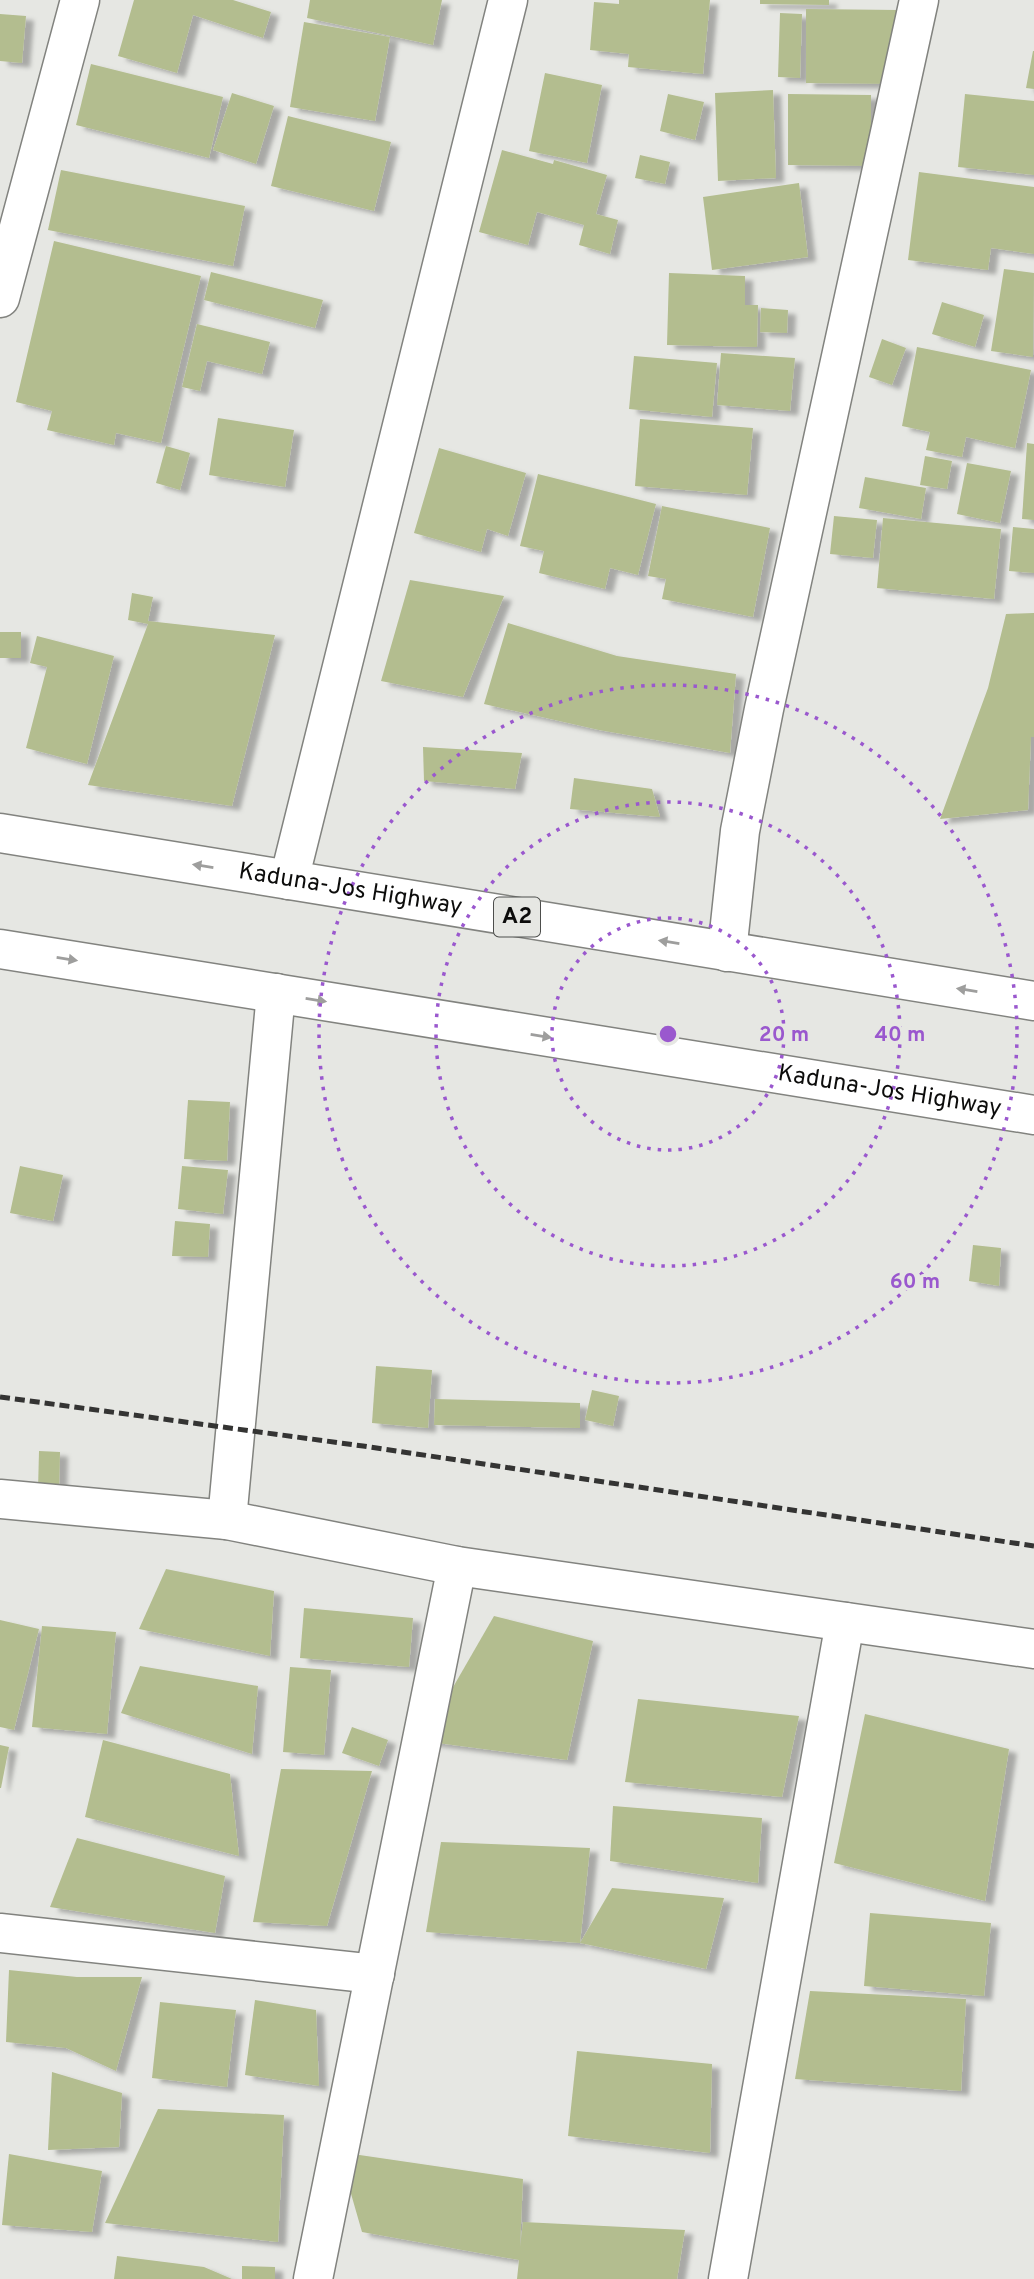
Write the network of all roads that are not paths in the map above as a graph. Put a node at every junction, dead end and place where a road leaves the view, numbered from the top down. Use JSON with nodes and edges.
{"nodes":[{"id":1,"x":80,"y":0,"type":"edge"},
{"id":2,"x":508,"y":0,"type":"edge"},
{"id":3,"x":919,"y":0,"type":"edge"},
{"id":4,"x":0,"y":294,"type":"edge"},
{"id":5,"x":0,"y":833,"type":"edge"},
{"id":6,"x":289,"y":880,"type":"junction"},
{"id":7,"x":0,"y":949,"type":"edge"},
{"id":8,"x":727,"y":952,"type":"junction"},
{"id":9,"x":276,"y":993,"type":"junction"},
{"id":10,"x":1034,"y":1001,"type":"edge"},
{"id":11,"x":1034,"y":1115,"type":"edge"},
{"id":12,"x":0,"y":1499,"type":"edge"},
{"id":13,"x":227,"y":1520,"type":"junction"},
{"id":14,"x":457,"y":1566,"type":"junction"},
{"id":15,"x":845,"y":1622,"type":"junction"},
{"id":16,"x":1034,"y":1649,"type":"edge"},
{"id":17,"x":0,"y":1933,"type":"edge"},
{"id":18,"x":375,"y":1974,"type":"junction"},
{"id":19,"x":313,"y":2279,"type":"edge"},
{"id":20,"x":728,"y":2279,"type":"edge"}],
"edges":[{"from":1,"to":4,"type":"main road"},
{"from":2,"to":6,"type":"main road"},
{"from":3,"to":8,"type":"main road"},
{"from":6,"to":5,"type":"main road","name":"Kaduna-Jos Highway","number":"A2","one_way":true},
{"from":8,"to":6,"type":"main road","name":"Kaduna-Jos Highway","number":"A2","one_way":true},
{"from":7,"to":9,"type":"main road","name":"Kaduna-Jos Highway","one_way":true},
{"from":10,"to":8,"type":"main road","name":"Kaduna-Jos Highway","number":"A2","one_way":true},
{"from":9,"to":11,"type":"main road","name":"Kaduna-Jos Highway","one_way":true},
{"from":9,"to":13,"type":"main road"},
{"from":12,"to":13,"type":"main road"},
{"from":13,"to":14,"type":"main road"},
{"from":14,"to":15,"type":"main road"},
{"from":14,"to":18,"type":"main road"},
{"from":15,"to":16,"type":"main road"},
{"from":15,"to":20,"type":"main road"},
{"from":17,"to":18,"type":"main road"},
{"from":18,"to":19,"type":"main road"}]}
